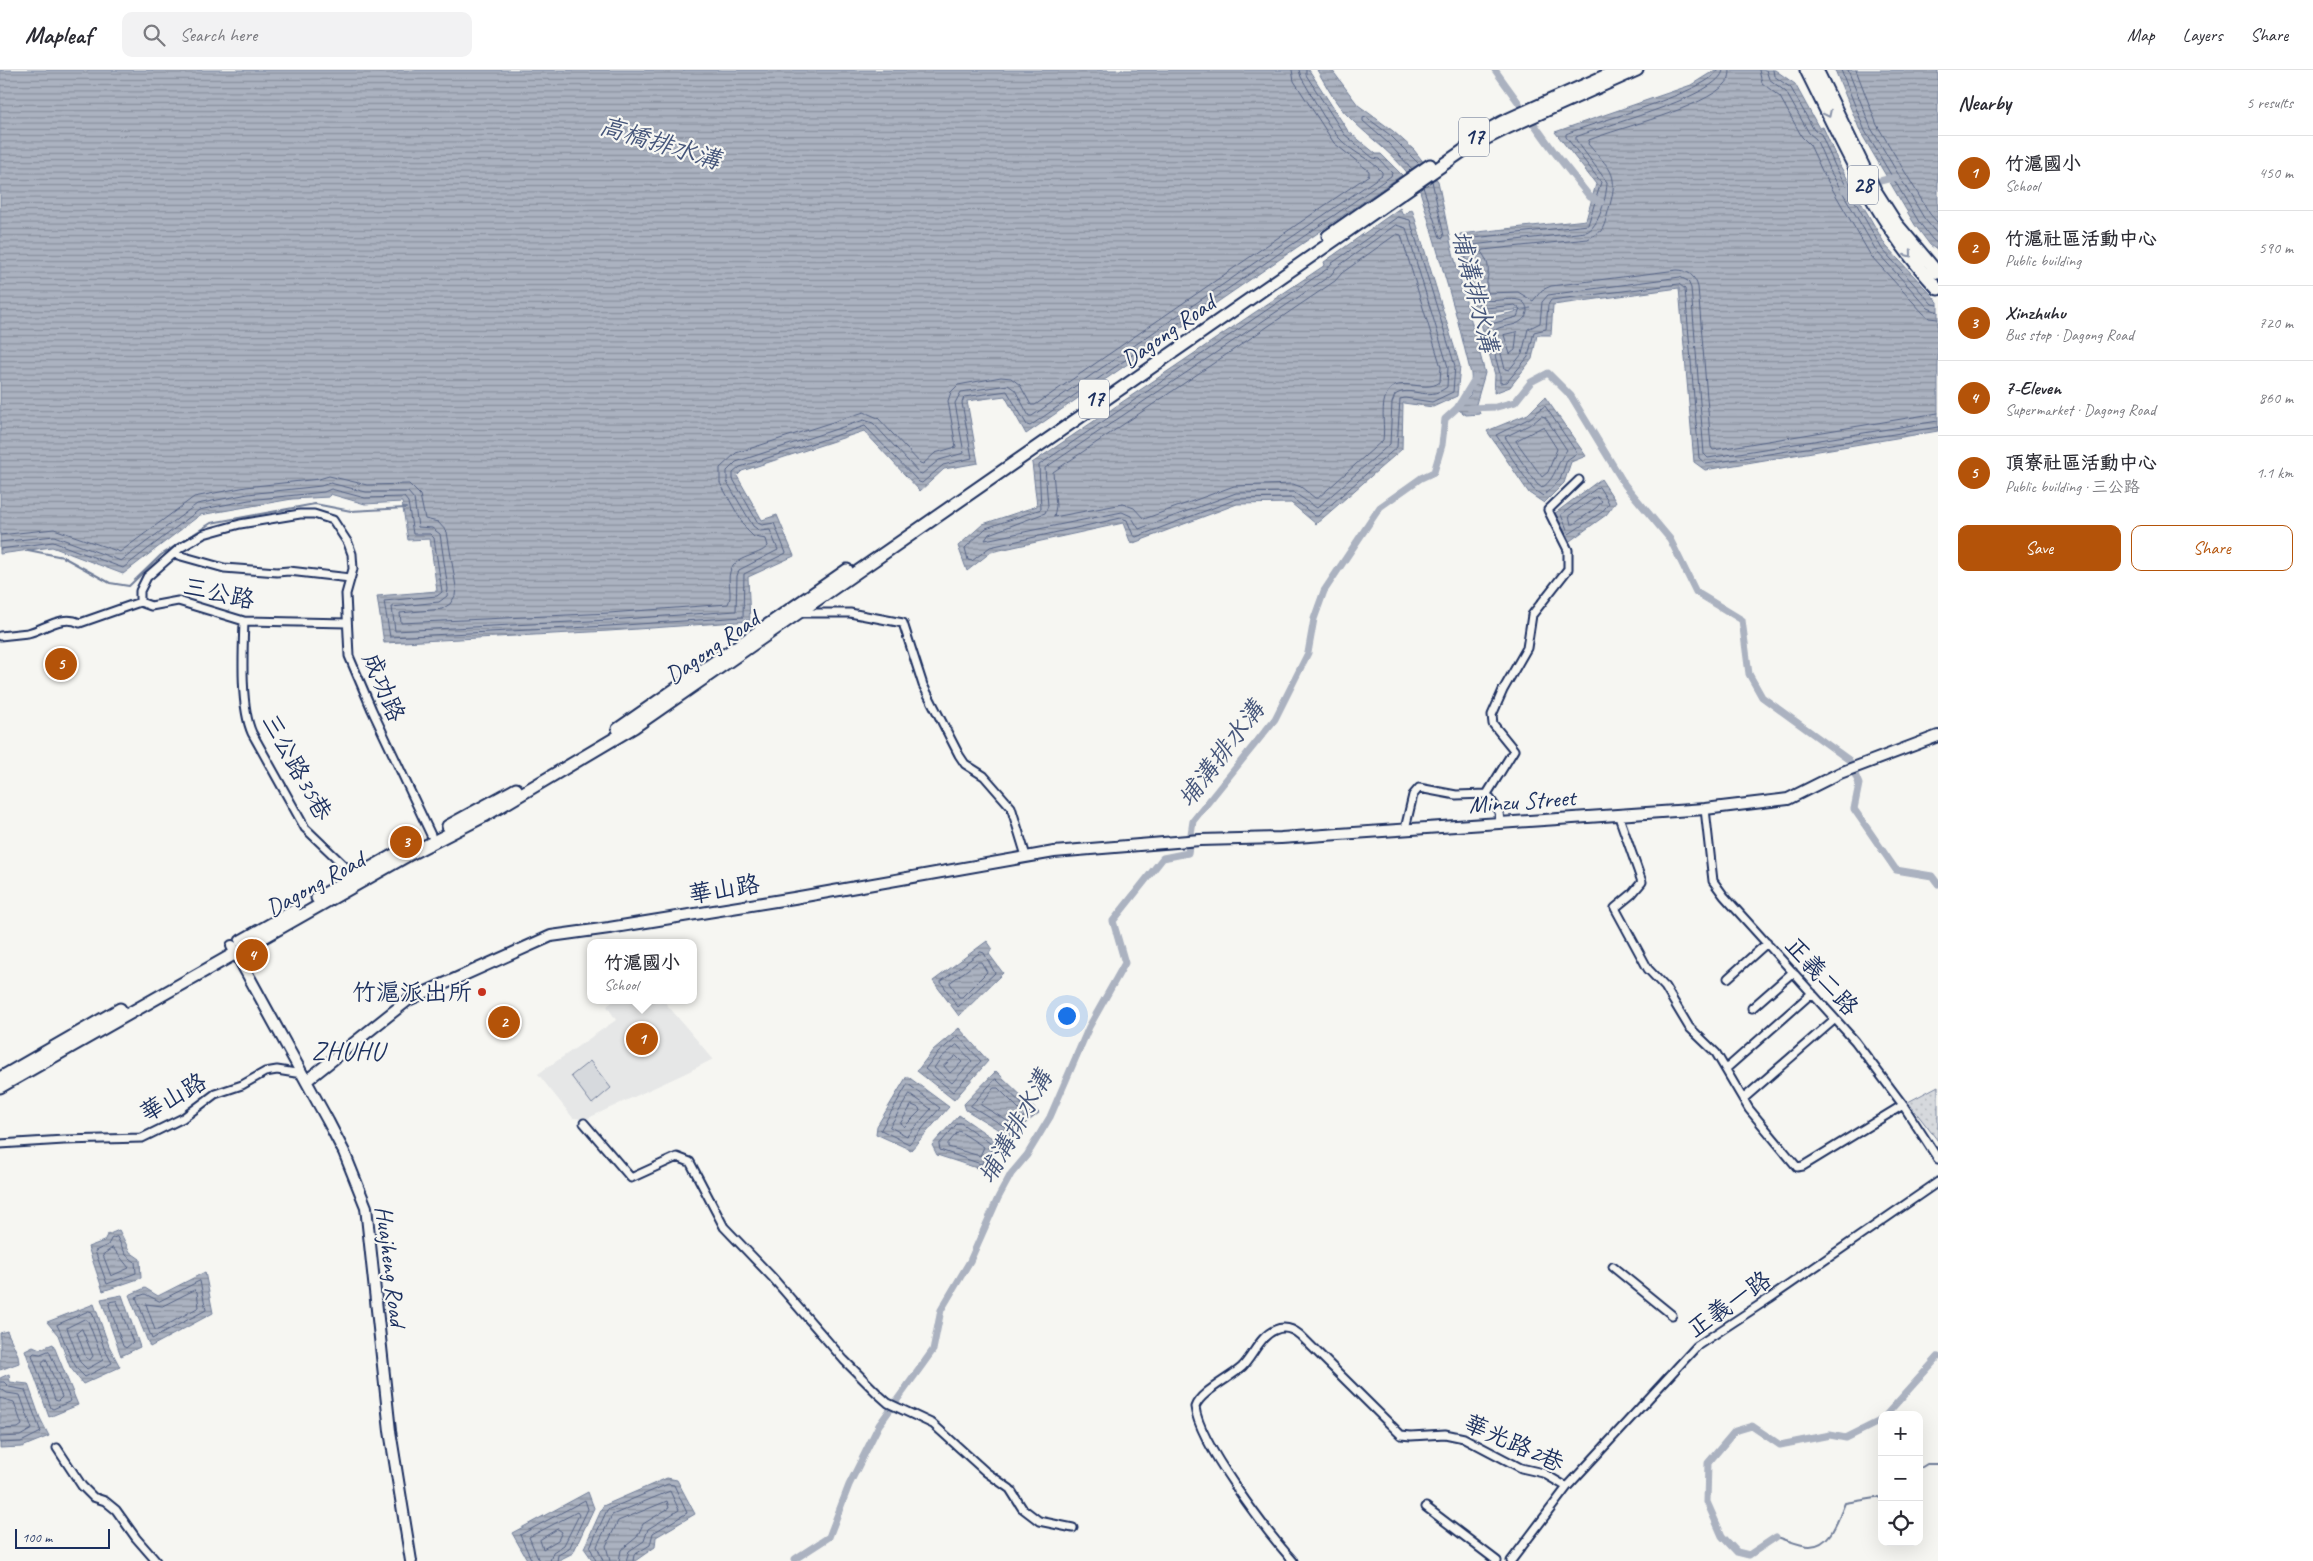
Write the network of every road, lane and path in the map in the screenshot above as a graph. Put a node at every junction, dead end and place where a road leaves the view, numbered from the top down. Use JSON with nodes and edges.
{"nodes":[{"id":1,"x":1618,"y":70,"type":"edge"},
{"id":2,"x":1637,"y":70,"type":"edge"},
{"id":3,"x":1797,"y":70,"type":"edge"},
{"id":4,"x":1806,"y":70,"type":"edge"},
{"id":5,"x":1817,"y":70,"type":"edge"},
{"id":6,"x":1824,"y":70,"type":"edge"},
{"id":7,"x":1820,"y":88,"type":"junction"},
{"id":8,"x":1529,"y":114,"type":"junction"},
{"id":9,"x":1938,"y":272,"type":"edge"},
{"id":10,"x":1938,"y":289,"type":"edge"},
{"id":11,"x":1018,"y":456,"type":"junction"},
{"id":12,"x":1579,"y":480,"type":"dead end"},
{"id":13,"x":174,"y":554,"type":"junction"},
{"id":14,"x":350,"y":578,"type":"junction"},
{"id":15,"x":140,"y":602,"type":"junction"},
{"id":16,"x":799,"y":613,"type":"junction"},
{"id":17,"x":244,"y":620,"type":"junction"},
{"id":18,"x":347,"y":623,"type":"junction"},
{"id":19,"x":778,"y":623,"type":"junction"},
{"id":20,"x":0,"y":636,"type":"edge"},
{"id":21,"x":1938,"y":736,"type":"edge"},
{"id":22,"x":1488,"y":794,"type":"junction"},
{"id":23,"x":1705,"y":809,"type":"junction"},
{"id":24,"x":1618,"y":814,"type":"junction"},
{"id":25,"x":1500,"y":822,"type":"junction"},
{"id":26,"x":1405,"y":828,"type":"junction"},
{"id":27,"x":431,"y":835,"type":"junction"},
{"id":28,"x":1187,"y":841,"type":"joint"},
{"id":29,"x":1026,"y":856,"type":"junction"},
{"id":30,"x":358,"y":880,"type":"junction"},
{"id":31,"x":1767,"y":943,"type":"junction"},
{"id":32,"x":234,"y":949,"type":"junction"},
{"id":33,"x":1793,"y":972,"type":"junction"},
{"id":34,"x":1728,"y":978,"type":"dead end"},
{"id":35,"x":1812,"y":993,"type":"junction"},
{"id":36,"x":1752,"y":1008,"type":"dead end"},
{"id":37,"x":1835,"y":1019,"type":"junction"},
{"id":38,"x":1727,"y":1068,"type":"junction"},
{"id":39,"x":304,"y":1077,"type":"junction"},
{"id":40,"x":0,"y":1078,"type":"edge"},
{"id":41,"x":0,"y":1087,"type":"edge"},
{"id":42,"x":1744,"y":1099,"type":"junction"},
{"id":43,"x":1902,"y":1106,"type":"junction"},
{"id":44,"x":584,"y":1123,"type":"dead end"},
{"id":45,"x":0,"y":1144,"type":"edge"},
{"id":46,"x":1938,"y":1159,"type":"edge"},
{"id":47,"x":1938,"y":1182,"type":"edge"},
{"id":48,"x":1613,"y":1267,"type":"dead end"},
{"id":49,"x":1672,"y":1315,"type":"dead end"},
{"id":50,"x":57,"y":1448,"type":"dead end"},
{"id":51,"x":1567,"y":1488,"type":"junction"},
{"id":52,"x":1426,"y":1507,"type":"dead end"},
{"id":53,"x":1073,"y":1528,"type":"dead end"},
{"id":54,"x":156,"y":1561,"type":"edge"},
{"id":55,"x":411,"y":1561,"type":"edge"},
{"id":56,"x":1293,"y":1561,"type":"edge"},
{"id":57,"x":1497,"y":1561,"type":"edge"},
{"id":58,"x":1511,"y":1561,"type":"edge"}],
"edges":[{"from":1,"to":8,"type":"main road","number":"17"},
{"from":2,"to":8,"type":"main road","number":"17"},
{"from":3,"to":7,"type":"main road"},
{"from":4,"to":7,"type":"main road","number":"28"},
{"from":5,"to":7,"type":"main road","number":"28"},
{"from":6,"to":7,"type":"main road"},
{"from":7,"to":9,"type":"main road","number":"28"},
{"from":7,"to":10,"type":"main road","number":"28","one_way":true},
{"from":8,"to":11,"type":"main road","name":"Dagong Road","number":"17"},
{"from":11,"to":16,"type":"main road","name":"Dagong Road","number":"17"},
{"from":11,"to":19,"type":"main road","name":"Dagong Road","number":"17"},
{"from":12,"to":22,"type":"street"},
{"from":13,"to":14,"type":"street"},
{"from":13,"to":14,"type":"street","name":"成功路"},
{"from":13,"to":15,"type":"street"},
{"from":14,"to":18,"type":"street","name":"成功路"},
{"from":15,"to":17,"type":"street","name":"三公路"},
{"from":15,"to":20,"type":"street","name":"三公路"},
{"from":16,"to":19,"type":"main road","name":"Dagong Road","number":"17"},
{"from":16,"to":29,"type":"street"},
{"from":17,"to":18,"type":"street","name":"三公路"},
{"from":17,"to":30,"type":"street","name":"三公路35巷"},
{"from":18,"to":27,"type":"street","name":"成功路"},
{"from":19,"to":27,"type":"main road","name":"Dagong Road","number":"17"},
{"from":19,"to":30,"type":"main road","name":"Dagong Road","number":"17"},
{"from":21,"to":23,"type":"street","name":"Minzu Street"},
{"from":22,"to":25,"type":"street"},
{"from":22,"to":26,"type":"street"},
{"from":23,"to":24,"type":"street","name":"Minzu Street"},
{"from":23,"to":31,"type":"street","name":"正義二路"},
{"from":24,"to":25,"type":"street","name":"Minzu Street"},
{"from":24,"to":38,"type":"street"},
{"from":25,"to":26,"type":"street","name":"Minzu Street"},
{"from":26,"to":28,"type":"street","name":"Minzu Street"},
{"from":27,"to":30,"type":"main road","name":"Dagong Road","number":"17"},
{"from":28,"to":29,"type":"street","name":"華山路"},
{"from":29,"to":39,"type":"street","name":"華山路"},
{"from":30,"to":32,"type":"main road","name":"Dagong Road","number":"17"},
{"from":31,"to":33,"type":"street","name":"正義二路"},
{"from":31,"to":34,"type":"street"},
{"from":32,"to":39,"type":"street","name":"Huajheng Road"},
{"from":32,"to":40,"type":"main road","name":"Dagong Road","number":"17"},
{"from":32,"to":41,"type":"main road","name":"Dagong Road","number":"17"},
{"from":33,"to":35,"type":"street","name":"正義二路"},
{"from":33,"to":36,"type":"street"},
{"from":35,"to":37,"type":"street","name":"正義二路"},
{"from":35,"to":38,"type":"street"},
{"from":37,"to":42,"type":"street"},
{"from":37,"to":43,"type":"street","name":"正義二路"},
{"from":38,"to":42,"type":"street"},
{"from":39,"to":45,"type":"street","name":"華山路"},
{"from":39,"to":55,"type":"street","name":"Huajheng Road"},
{"from":42,"to":43,"type":"street"},
{"from":43,"to":46,"type":"street","name":"正義二路"},
{"from":44,"to":53,"type":"street"},
{"from":47,"to":51,"type":"street","name":"正義一路"},
{"from":48,"to":49,"type":"street"},
{"from":50,"to":54,"type":"street"},
{"from":51,"to":56,"type":"street","name":"華光路2巷"},
{"from":51,"to":58,"type":"street","name":"正義一路"},
{"from":52,"to":57,"type":"street"}]}
